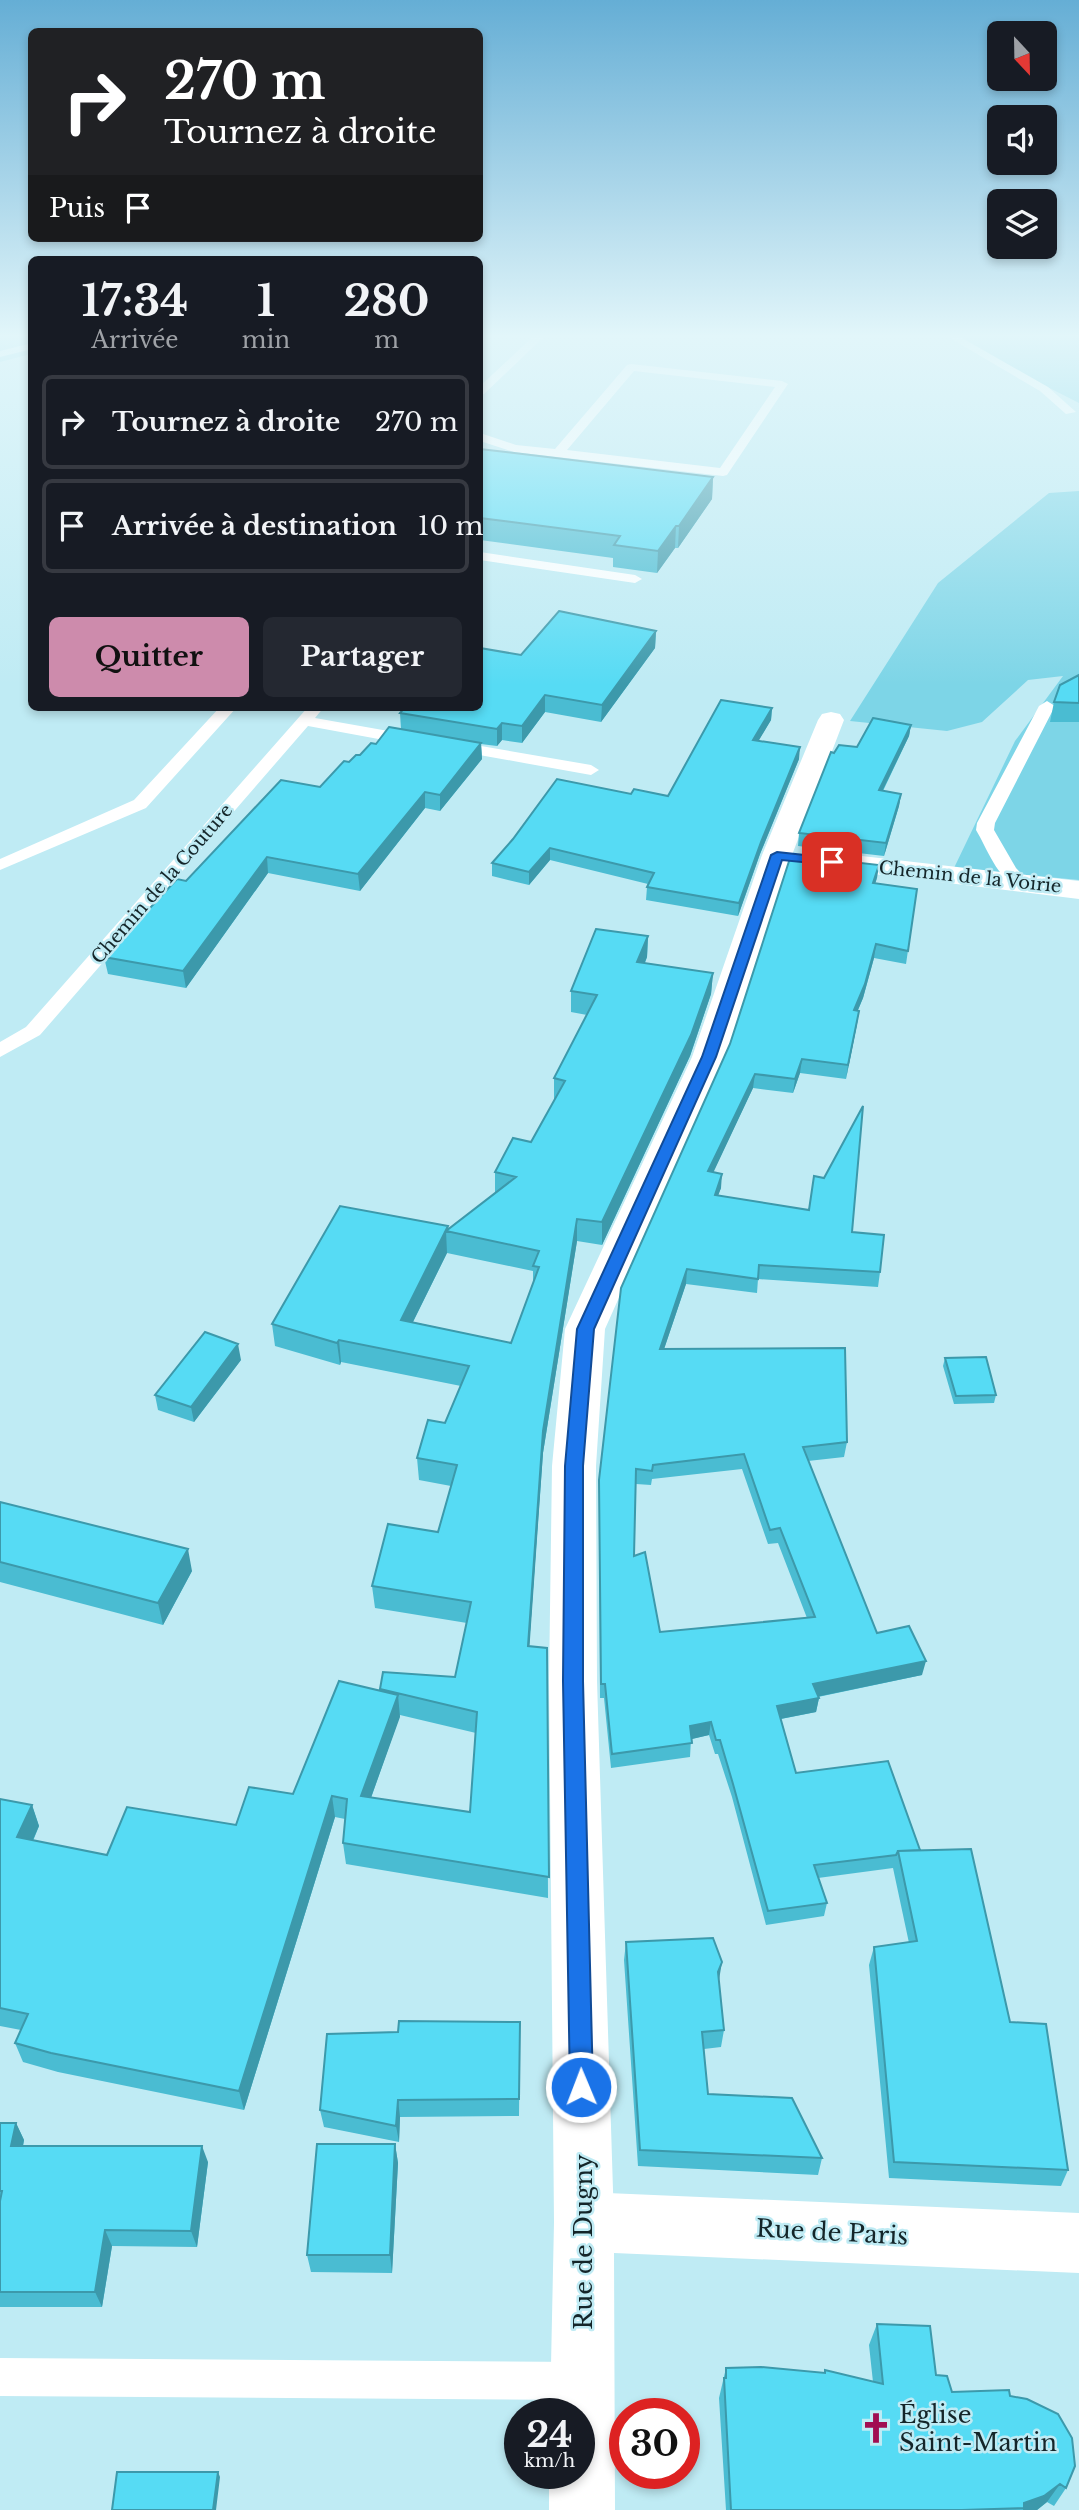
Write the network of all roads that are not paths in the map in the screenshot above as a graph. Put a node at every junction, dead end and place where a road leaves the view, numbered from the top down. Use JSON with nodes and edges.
{"nodes":[{"id":1,"x":542,"y":451,"type":"edge"},
{"id":2,"x":737,"y":451,"type":"edge"},
{"id":3,"x":558,"y":453,"type":"joint"},
{"id":4,"x":483,"y":556,"type":"edge"},
{"id":5,"x":635,"y":579,"type":"edge"},
{"id":6,"x":1047,"y":706,"type":"dead end"},
{"id":7,"x":225,"y":711,"type":"edge"},
{"id":8,"x":313,"y":711,"type":"edge"},
{"id":9,"x":831,"y":720,"type":"dead end"},
{"id":10,"x":304,"y":721,"type":"junction"},
{"id":11,"x":591,"y":770,"type":"dead end"},
{"id":12,"x":777,"y":855,"type":"junction"},
{"id":13,"x":0,"y":864,"type":"edge"},
{"id":14,"x":1021,"y":883,"type":"junction"},
{"id":15,"x":1079,"y":890,"type":"edge"},
{"id":16,"x":0,"y":1051,"type":"edge"},
{"id":17,"x":584,"y":2222,"type":"junction"},
{"id":18,"x":1079,"y":2243,"type":"edge"},
{"id":19,"x":0,"y":2377,"type":"edge"},
{"id":20,"x":583,"y":2381,"type":"junction"},
{"id":21,"x":582,"y":2510,"type":"edge"}],
"edges":[{"from":1,"to":3,"type":"lane"},
{"from":2,"to":3,"type":"lane"},
{"from":4,"to":5,"type":"lane"},
{"from":6,"to":14,"type":"lane"},
{"from":7,"to":13,"type":"lane"},
{"from":8,"to":10,"type":"lane","name":"Chemin de la Couture"},
{"from":9,"to":12,"type":"street","name":"Rue de Dugny"},
{"from":10,"to":11,"type":"lane"},
{"from":10,"to":16,"type":"lane","name":"Chemin de la Couture"},
{"from":12,"to":14,"type":"street","name":"Chemin de la Voirie"},
{"from":12,"to":17,"type":"street","name":"Rue de Dugny"},
{"from":14,"to":15,"type":"street","name":"Chemin de la Voirie"},
{"from":17,"to":18,"type":"street","name":"Rue de Paris"},
{"from":17,"to":20,"type":"street","name":"Rue de Dugny"},
{"from":19,"to":20,"type":"lane"},
{"from":20,"to":21,"type":"street","name":"Rue de Dugny"}]}
